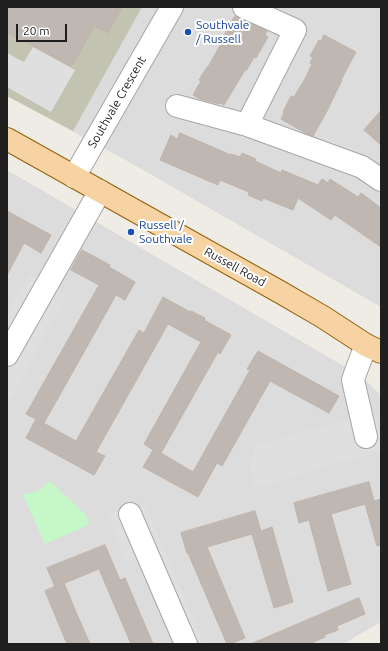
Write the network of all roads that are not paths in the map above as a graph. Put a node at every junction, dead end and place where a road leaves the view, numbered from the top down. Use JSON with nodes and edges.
{"nodes":[{"id":1,"x":172,"y":7,"type":"edge"},
{"id":2,"x":244,"y":7,"type":"edge"},
{"id":3,"x":177,"y":106,"type":"dead end"},
{"id":4,"x":247,"y":125,"type":"junction"},
{"id":5,"x":7,"y":139,"type":"edge"},
{"id":6,"x":74,"y":177,"type":"junction"},
{"id":7,"x":381,"y":180,"type":"edge"},
{"id":8,"x":100,"y":191,"type":"junction"},
{"id":9,"x":376,"y":351,"type":"edge"},
{"id":10,"x":7,"y":356,"type":"edge"},
{"id":11,"x":366,"y":437,"type":"dead end"},
{"id":12,"x":130,"y":514,"type":"dead end"},
{"id":13,"x":186,"y":644,"type":"edge"}],
"edges":[{"from":1,"to":6,"type":"street","name":"Southvale Crescent"},
{"from":2,"to":4,"type":"street"},
{"from":3,"to":4,"type":"street"},
{"from":4,"to":7,"type":"street"},
{"from":5,"to":6,"type":"main road","name":"Russell Road"},
{"from":6,"to":8,"type":"main road","name":"Russell Road"},
{"from":8,"to":9,"type":"main road","name":"Russell Road"},
{"from":8,"to":10,"type":"street"},
{"from":9,"to":11,"type":"street"},
{"from":12,"to":13,"type":"street"}]}
